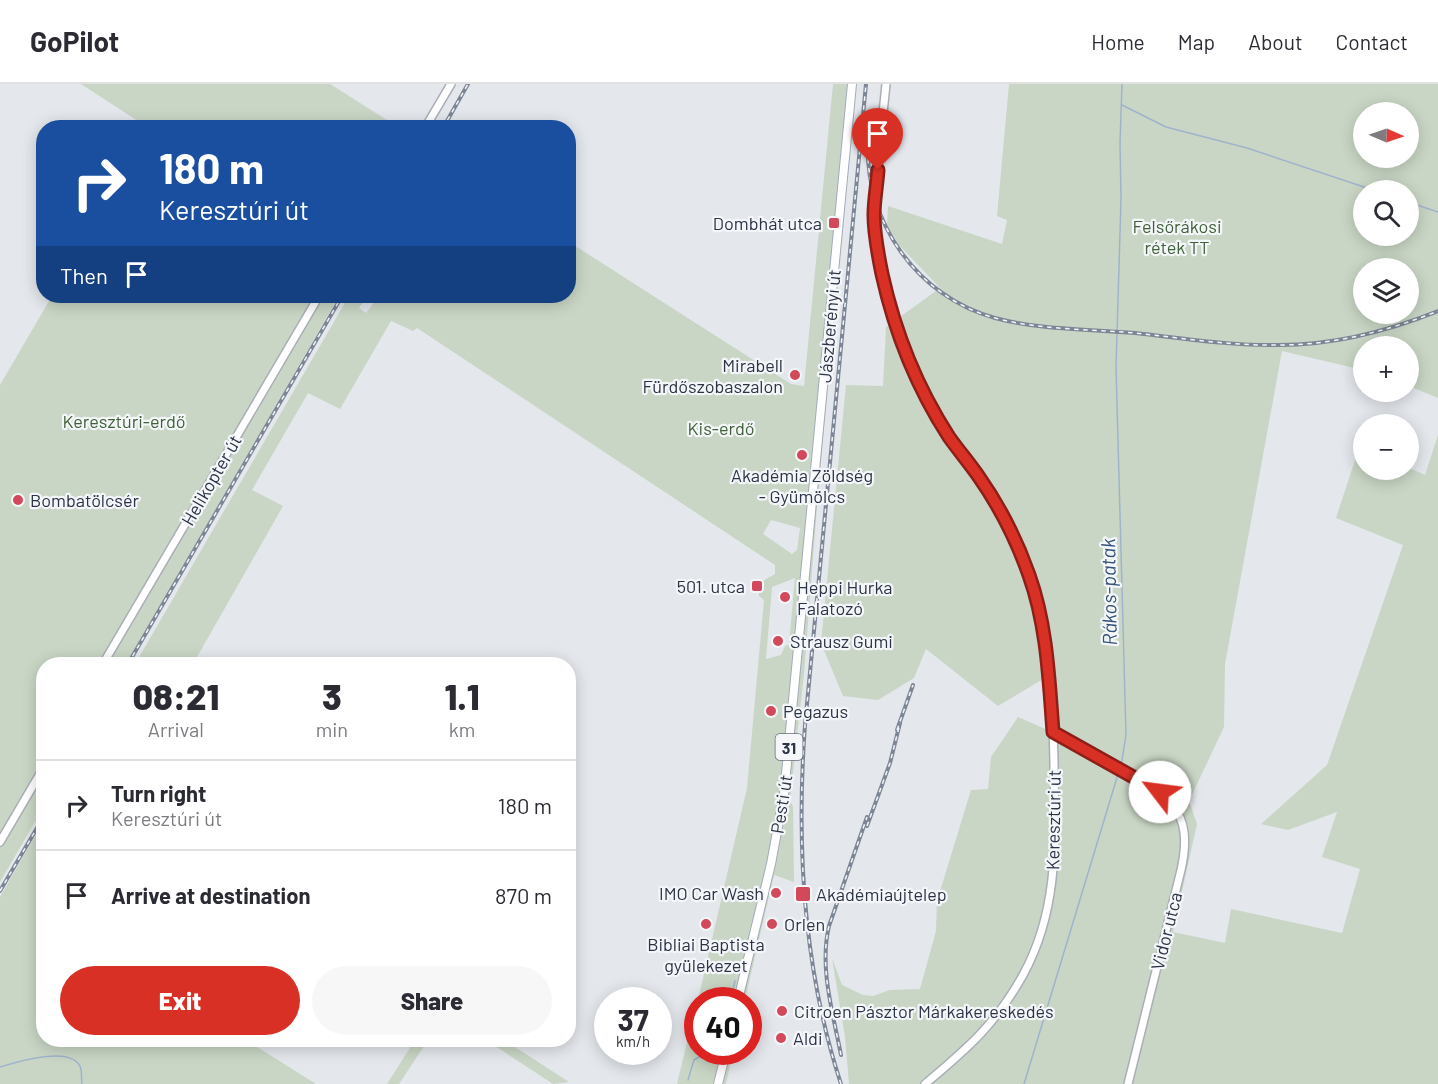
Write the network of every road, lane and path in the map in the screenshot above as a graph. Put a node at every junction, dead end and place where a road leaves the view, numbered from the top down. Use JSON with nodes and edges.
{"nodes":[{"id":1,"x":451,"y":84,"type":"edge"},
{"id":2,"x":852,"y":84,"type":"edge"},
{"id":3,"x":886,"y":84,"type":"edge"},
{"id":4,"x":430,"y":120,"type":"edge"},
{"id":5,"x":316,"y":303,"type":"edge"},
{"id":6,"x":806,"y":568,"type":"joint"},
{"id":7,"x":108,"y":657,"type":"edge"},
{"id":8,"x":1053,"y":732,"type":"junction"},
{"id":9,"x":1063,"y":738,"type":"junction"},
{"id":10,"x":1053,"y":749,"type":"junction"},
{"id":11,"x":36,"y":781,"type":"edge"},
{"id":12,"x":0,"y":842,"type":"edge"},
{"id":13,"x":741,"y":987,"type":"edge"},
{"id":14,"x":723,"y":1065,"type":"edge"},
{"id":15,"x":718,"y":1084,"type":"edge"},
{"id":16,"x":925,"y":1084,"type":"edge"},
{"id":17,"x":1128,"y":1084,"type":"edge"}],
"edges":[{"from":1,"to":4,"type":"main road"},
{"from":2,"to":6,"type":"main road","name":"Jászberényi út","number":"31"},
{"from":3,"to":8,"type":"main road","name":"Keresztúri út"},
{"from":5,"to":7,"type":"main road","name":"Helikopter út"},
{"from":6,"to":13,"type":"main road","name":"Pesti út","number":"31"},
{"from":8,"to":9,"type":"main road","name":"Vidor utca"},
{"from":8,"to":10,"type":"main road","name":"Keresztúri út"},
{"from":9,"to":10,"type":"main road"},
{"from":9,"to":17,"type":"main road","name":"Vidor utca"},
{"from":10,"to":16,"type":"main road","name":"Keresztúri út"},
{"from":11,"to":12,"type":"main road"},
{"from":14,"to":15,"type":"main road"}]}
